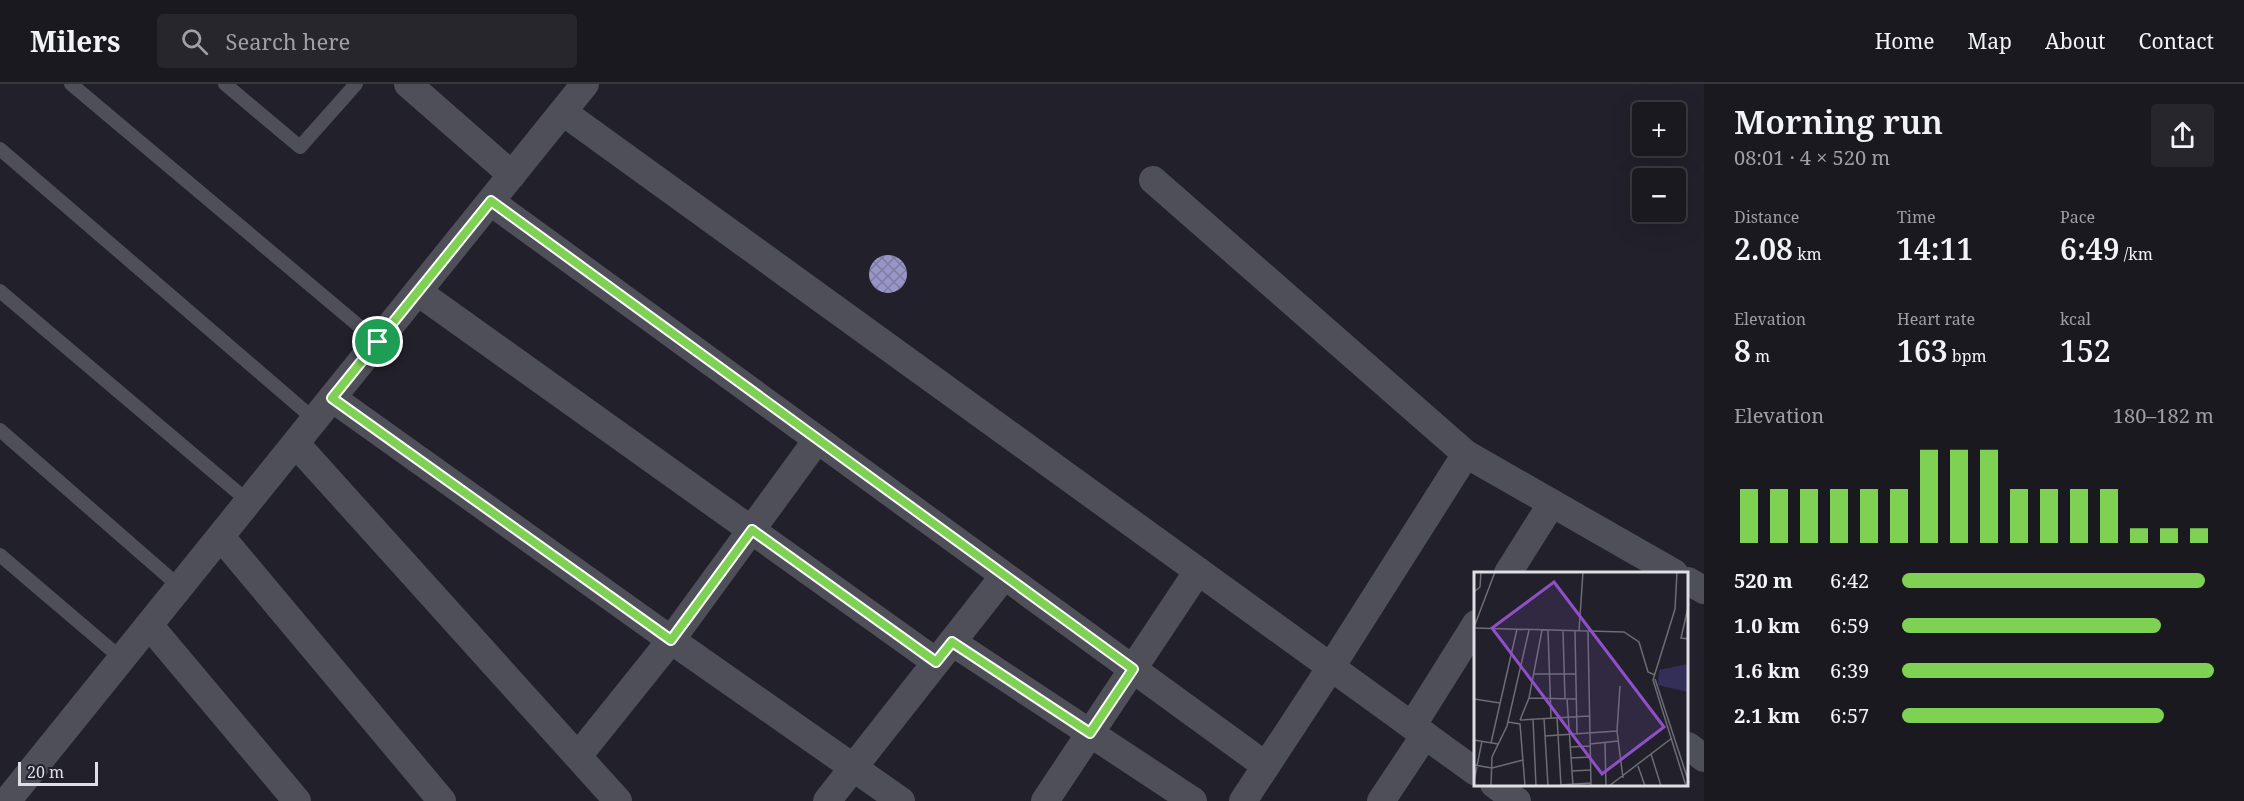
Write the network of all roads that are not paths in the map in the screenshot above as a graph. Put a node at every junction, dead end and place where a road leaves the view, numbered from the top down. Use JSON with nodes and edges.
{"nodes":[{"id":1,"x":71,"y":84,"type":"edge"},
{"id":2,"x":225,"y":84,"type":"edge"},
{"id":3,"x":356,"y":84,"type":"edge"},
{"id":4,"x":408,"y":84,"type":"edge"},
{"id":5,"x":585,"y":84,"type":"edge"},
{"id":6,"x":563,"y":112,"type":"junction"},
{"id":7,"x":0,"y":149,"type":"edge"},
{"id":8,"x":512,"y":175,"type":"junction"},
{"id":9,"x":1153,"y":180,"type":"dead end"},
{"id":10,"x":491,"y":201,"type":"junction"},
{"id":11,"x":0,"y":291,"type":"edge"},
{"id":12,"x":418,"y":292,"type":"junction"},
{"id":13,"x":378,"y":342,"type":"junction"},
{"id":14,"x":324,"y":409,"type":"junction"},
{"id":15,"x":0,"y":430,"type":"edge"},
{"id":16,"x":817,"y":440,"type":"junction"},
{"id":17,"x":296,"y":444,"type":"junction"},
{"id":18,"x":1466,"y":454,"type":"junction"},
{"id":19,"x":249,"y":502,"type":"junction"},
{"id":20,"x":1551,"y":503,"type":"junction"},
{"id":21,"x":752,"y":530,"type":"junction"},
{"id":22,"x":220,"y":537,"type":"junction"},
{"id":23,"x":0,"y":555,"type":"edge"},
{"id":24,"x":1198,"y":571,"type":"junction"},
{"id":25,"x":1509,"y":572,"type":"edge"},
{"id":26,"x":1672,"y":572,"type":"edge"},
{"id":27,"x":1004,"y":576,"type":"junction"},
{"id":28,"x":1689,"y":582,"type":"edge"},
{"id":29,"x":180,"y":587,"type":"junction"},
{"id":30,"x":1704,"y":590,"type":"edge"},
{"id":31,"x":149,"y":625,"type":"junction"},
{"id":32,"x":1474,"y":628,"type":"edge"},
{"id":33,"x":671,"y":640,"type":"junction"},
{"id":34,"x":944,"y":652,"type":"junction"},
{"id":35,"x":122,"y":659,"type":"junction"},
{"id":36,"x":1331,"y":667,"type":"junction"},
{"id":37,"x":1133,"y":669,"type":"junction"},
{"id":38,"x":1419,"y":730,"type":"junction"},
{"id":39,"x":1090,"y":733,"type":"junction"},
{"id":40,"x":1689,"y":747,"type":"edge"},
{"id":41,"x":578,"y":756,"type":"junction"},
{"id":42,"x":1704,"y":758,"type":"edge"},
{"id":43,"x":1266,"y":766,"type":"junction"},
{"id":44,"x":854,"y":768,"type":"junction"},
{"id":45,"x":1474,"y":771,"type":"edge"},
{"id":46,"x":7,"y":801,"type":"edge"},
{"id":47,"x":297,"y":801,"type":"edge"},
{"id":48,"x":442,"y":801,"type":"edge"},
{"id":49,"x":618,"y":801,"type":"edge"},
{"id":50,"x":827,"y":801,"type":"edge"},
{"id":51,"x":901,"y":801,"type":"edge"},
{"id":52,"x":1045,"y":801,"type":"edge"},
{"id":53,"x":1192,"y":801,"type":"edge"},
{"id":54,"x":1243,"y":801,"type":"edge"},
{"id":55,"x":1381,"y":801,"type":"edge"}],
"edges":[{"from":1,"to":13,"type":"lane"},
{"from":2,"to":3,"type":"lane"},
{"from":4,"to":8,"type":"street"},
{"from":5,"to":6,"type":"street"},
{"from":6,"to":8,"type":"street"},
{"from":6,"to":24,"type":"street"},
{"from":7,"to":14,"type":"lane"},
{"from":8,"to":10,"type":"street"},
{"from":9,"to":18,"type":"street"},
{"from":10,"to":12,"type":"street"},
{"from":10,"to":16,"type":"street"},
{"from":11,"to":19,"type":"lane"},
{"from":12,"to":13,"type":"street"},
{"from":12,"to":21,"type":"street"},
{"from":13,"to":14,"type":"street"},
{"from":14,"to":17,"type":"street"},
{"from":14,"to":33,"type":"street"},
{"from":15,"to":29,"type":"lane"},
{"from":16,"to":21,"type":"street"},
{"from":16,"to":27,"type":"street"},
{"from":17,"to":19,"type":"street"},
{"from":17,"to":41,"type":"street"},
{"from":18,"to":20,"type":"street"},
{"from":18,"to":36,"type":"street"},
{"from":19,"to":22,"type":"street"},
{"from":20,"to":25,"type":"street"},
{"from":20,"to":26,"type":"street"},
{"from":21,"to":33,"type":"street"},
{"from":21,"to":34,"type":"street"},
{"from":22,"to":29,"type":"street"},
{"from":22,"to":48,"type":"street"},
{"from":23,"to":35,"type":"lane"},
{"from":24,"to":36,"type":"street"},
{"from":24,"to":37,"type":"street"},
{"from":27,"to":34,"type":"street"},
{"from":27,"to":37,"type":"street"},
{"from":28,"to":30,"type":"street"},
{"from":29,"to":31,"type":"street"},
{"from":31,"to":35,"type":"street"},
{"from":31,"to":47,"type":"street"},
{"from":32,"to":38,"type":"street"},
{"from":33,"to":41,"type":"street"},
{"from":33,"to":44,"type":"street"},
{"from":34,"to":39,"type":"street"},
{"from":34,"to":44,"type":"street"},
{"from":35,"to":46,"type":"street"},
{"from":36,"to":38,"type":"street"},
{"from":36,"to":43,"type":"street"},
{"from":37,"to":39,"type":"street"},
{"from":37,"to":43,"type":"street"},
{"from":38,"to":45,"type":"street"},
{"from":38,"to":55,"type":"street"},
{"from":39,"to":52,"type":"street"},
{"from":39,"to":53,"type":"street"},
{"from":40,"to":42,"type":"street"},
{"from":41,"to":49,"type":"street"},
{"from":43,"to":54,"type":"street"},
{"from":44,"to":50,"type":"street"},
{"from":44,"to":51,"type":"street"}]}
